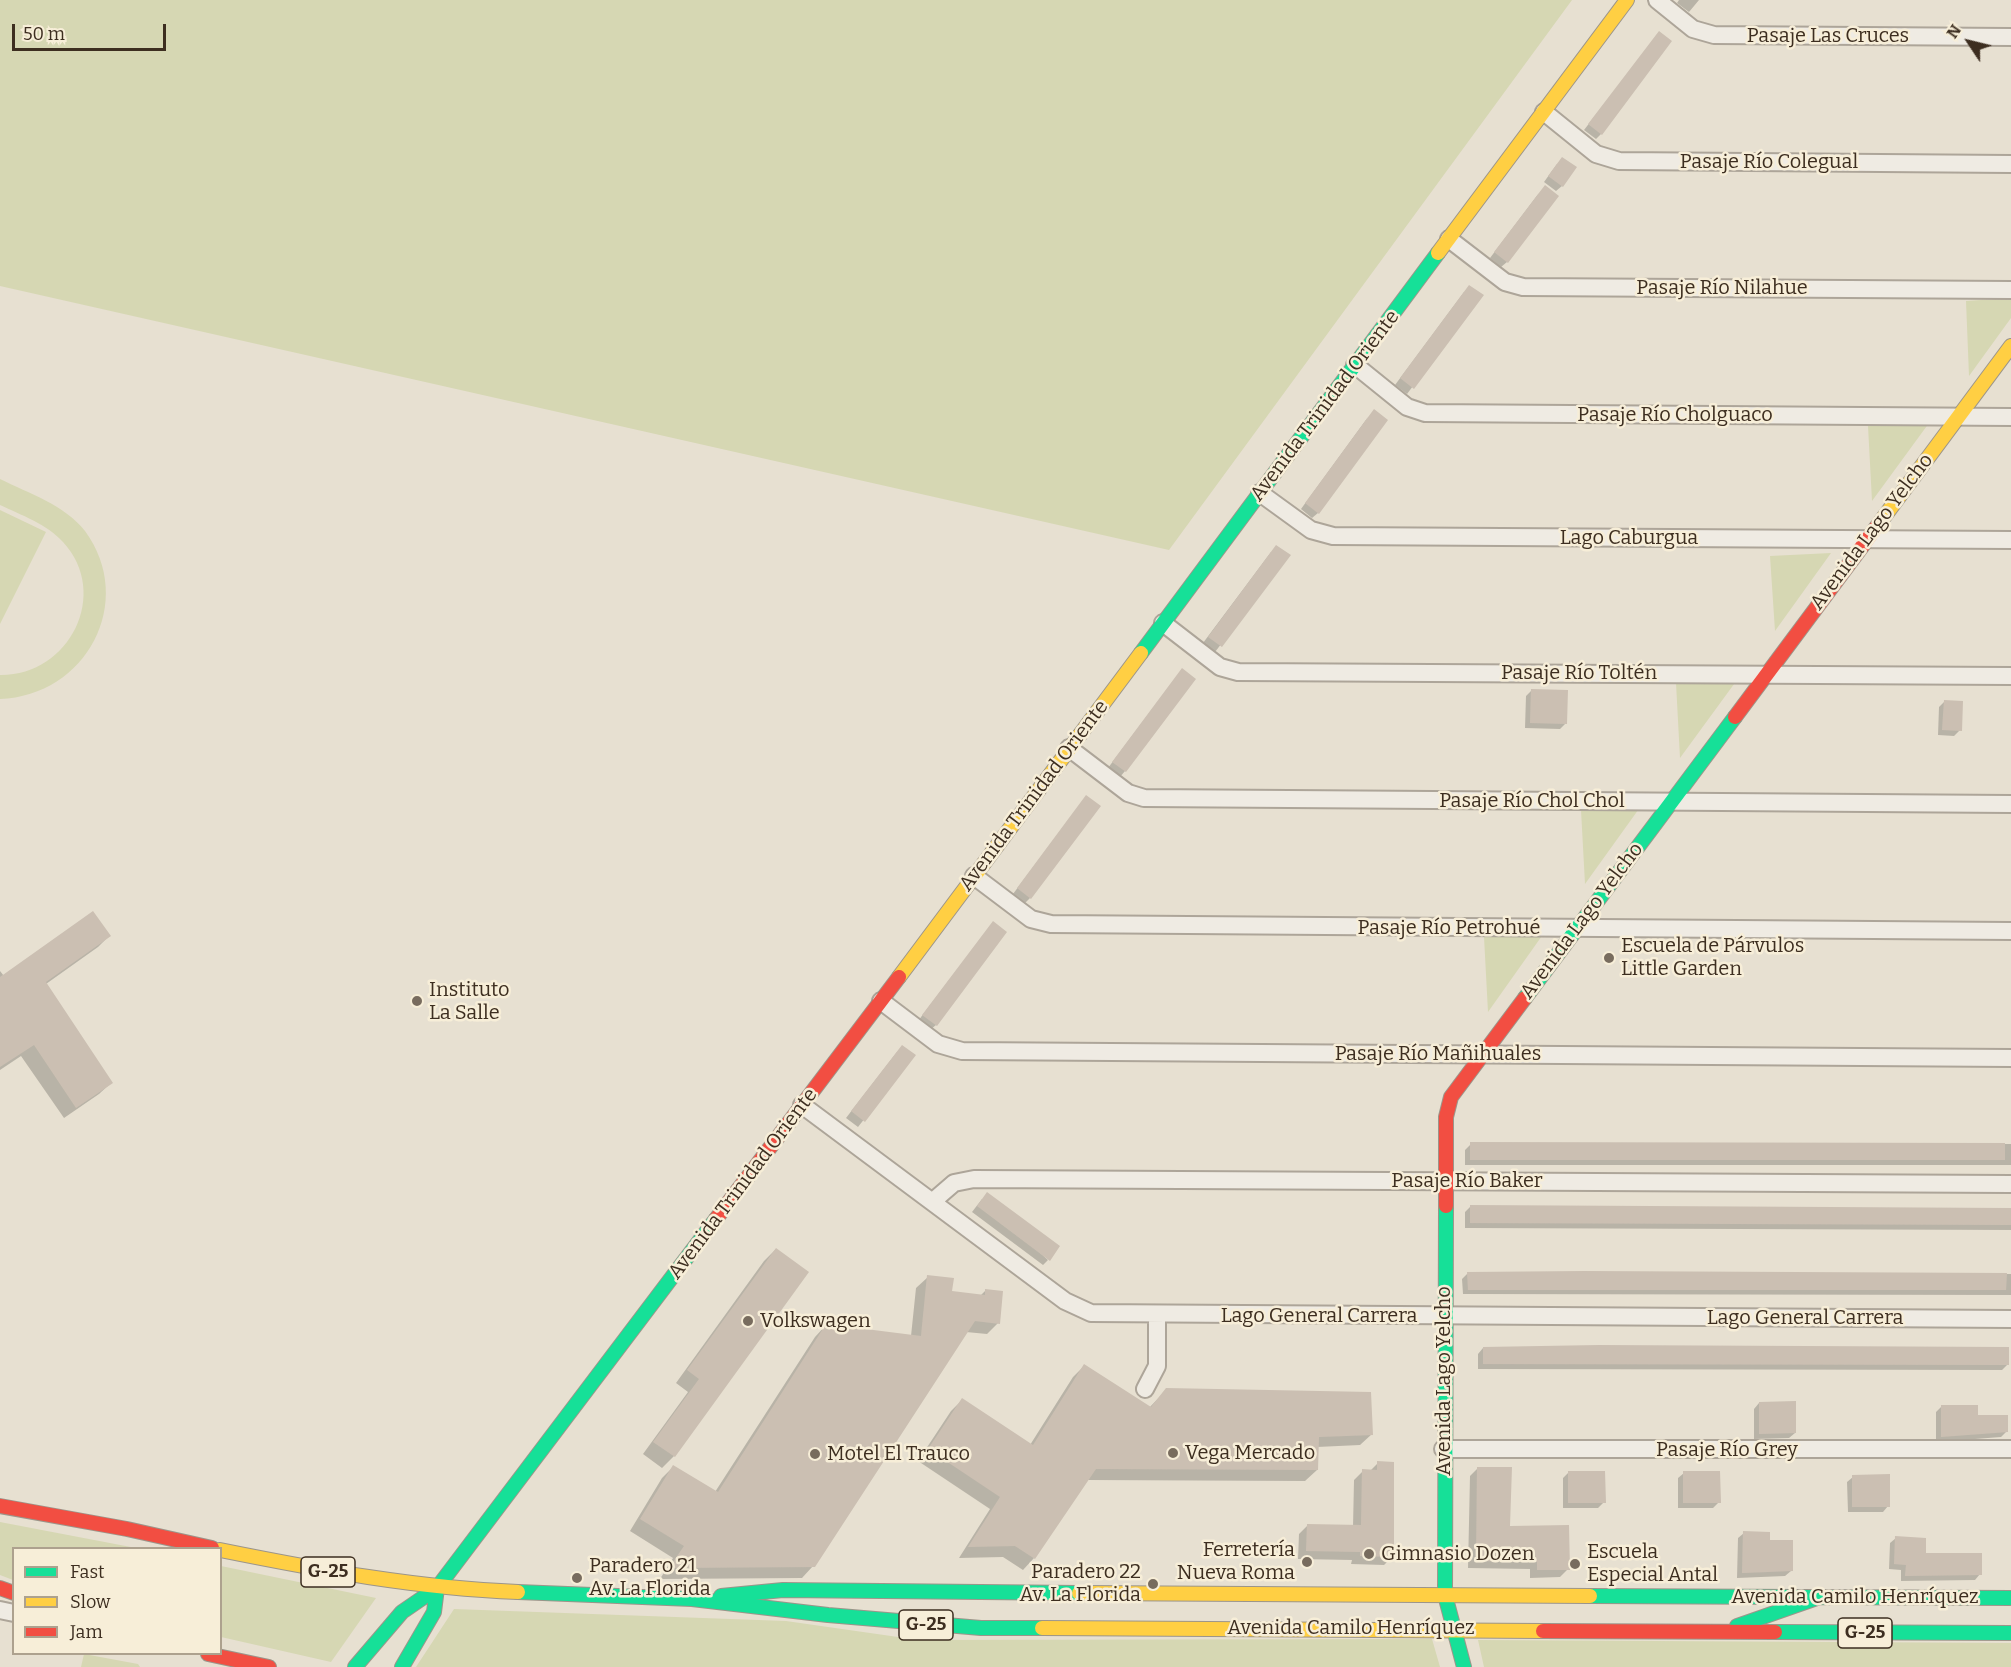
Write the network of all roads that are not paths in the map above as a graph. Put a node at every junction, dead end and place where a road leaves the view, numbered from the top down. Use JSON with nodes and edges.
{"nodes":[{"id":1,"x":1627,"y":0,"type":"edge"},
{"id":2,"x":1656,"y":0,"type":"edge"},
{"id":3,"x":2011,"y":37,"type":"edge"},
{"id":4,"x":1544,"y":112,"type":"junction"},
{"id":5,"x":2011,"y":164,"type":"edge"},
{"id":6,"x":1449,"y":239,"type":"junction"},
{"id":7,"x":2011,"y":290,"type":"edge"},
{"id":8,"x":2011,"y":346,"type":"edge"},
{"id":9,"x":1355,"y":365,"type":"junction"},
{"id":10,"x":1958,"y":417,"type":"junction"},
{"id":11,"x":2011,"y":417,"type":"edge"},
{"id":12,"x":1260,"y":493,"type":"junction"},
{"id":13,"x":1866,"y":540,"type":"junction"},
{"id":14,"x":2011,"y":540,"type":"edge"},
{"id":15,"x":1163,"y":623,"type":"junction"},
{"id":16,"x":1766,"y":674,"type":"junction"},
{"id":17,"x":2011,"y":676,"type":"edge"},
{"id":18,"x":1069,"y":748,"type":"junction"},
{"id":19,"x":1671,"y":801,"type":"junction"},
{"id":20,"x":2011,"y":804,"type":"edge"},
{"id":21,"x":974,"y":876,"type":"junction"},
{"id":22,"x":1577,"y":927,"type":"junction"},
{"id":23,"x":2011,"y":931,"type":"edge"},
{"id":24,"x":881,"y":1001,"type":"junction"},
{"id":25,"x":1482,"y":1054,"type":"junction"},
{"id":26,"x":2011,"y":1058,"type":"edge"},
{"id":27,"x":802,"y":1105,"type":"junction"},
{"id":28,"x":1446,"y":1181,"type":"junction"},
{"id":29,"x":2011,"y":1184,"type":"edge"},
{"id":30,"x":932,"y":1202,"type":"junction"},
{"id":31,"x":1158,"y":1315,"type":"junction"},
{"id":32,"x":1444,"y":1316,"type":"junction"},
{"id":33,"x":2011,"y":1319,"type":"edge"},
{"id":34,"x":1144,"y":1389,"type":"dead end"},
{"id":35,"x":1443,"y":1449,"type":"junction"},
{"id":36,"x":2011,"y":1449,"type":"edge"},
{"id":37,"x":0,"y":1494,"type":"edge"},
{"id":38,"x":0,"y":1506,"type":"edge"},
{"id":39,"x":52,"y":1515,"type":"junction"},
{"id":40,"x":127,"y":1529,"type":"junction"},
{"id":41,"x":142,"y":1547,"type":"edge"},
{"id":42,"x":208,"y":1547,"type":"edge"},
{"id":43,"x":222,"y":1550,"type":"edge"},
{"id":44,"x":437,"y":1588,"type":"junction"},
{"id":45,"x":1445,"y":1594,"type":"junction"},
{"id":46,"x":1821,"y":1597,"type":"junction"},
{"id":47,"x":2011,"y":1598,"type":"edge"},
{"id":48,"x":692,"y":1599,"type":"junction"},
{"id":49,"x":1455,"y":1629,"type":"junction"},
{"id":50,"x":1719,"y":1632,"type":"junction"},
{"id":51,"x":2011,"y":1633,"type":"edge"},
{"id":52,"x":217,"y":1655,"type":"edge"},
{"id":53,"x":269,"y":1667,"type":"edge"},
{"id":54,"x":355,"y":1667,"type":"edge"},
{"id":55,"x":402,"y":1667,"type":"edge"},
{"id":56,"x":1464,"y":1667,"type":"edge"}],
"edges":[{"from":1,"to":4,"type":"street","name":"Avenida Trinidad Oriente"},
{"from":2,"to":3,"type":"street","name":"Pasaje Las Cruces"},
{"from":4,"to":5,"type":"street","name":"Pasaje Río Colegual"},
{"from":4,"to":6,"type":"street","name":"Avenida Trinidad Oriente"},
{"from":6,"to":7,"type":"street","name":"Pasaje Río Nilahue"},
{"from":6,"to":9,"type":"street","name":"Avenida Trinidad Oriente"},
{"from":8,"to":10,"type":"street","name":"Avenida Lago Yelcho"},
{"from":9,"to":10,"type":"street","name":"Pasaje Río Cholguaco"},
{"from":9,"to":12,"type":"street","name":"Avenida Trinidad Oriente"},
{"from":10,"to":11,"type":"street","name":"Pasaje Río Cholguaco"},
{"from":10,"to":13,"type":"street","name":"Avenida Lago Yelcho"},
{"from":12,"to":13,"type":"street","name":"Lago Caburgua"},
{"from":12,"to":15,"type":"street","name":"Avenida Trinidad Oriente"},
{"from":13,"to":14,"type":"street","name":"Lago Caburgua"},
{"from":13,"to":16,"type":"street","name":"Avenida Lago Yelcho"},
{"from":15,"to":16,"type":"street","name":"Pasaje Río Toltén"},
{"from":15,"to":18,"type":"street","name":"Avenida Trinidad Oriente"},
{"from":16,"to":17,"type":"street","name":"Pasaje Río Toltén"},
{"from":16,"to":19,"type":"street","name":"Avenida Lago Yelcho"},
{"from":18,"to":19,"type":"street","name":"Pasaje Río Chol Chol"},
{"from":18,"to":21,"type":"street","name":"Avenida Trinidad Oriente"},
{"from":19,"to":20,"type":"street","name":"Pasaje Río Chol Chol"},
{"from":19,"to":22,"type":"street","name":"Avenida Lago Yelcho"},
{"from":21,"to":22,"type":"street","name":"Pasaje Río Petrohué"},
{"from":21,"to":24,"type":"street","name":"Avenida Trinidad Oriente"},
{"from":22,"to":23,"type":"street","name":"Pasaje Río Petrohué"},
{"from":22,"to":25,"type":"street","name":"Avenida Lago Yelcho"},
{"from":24,"to":25,"type":"street","name":"Pasaje Río Mañihuales"},
{"from":24,"to":27,"type":"street","name":"Avenida Trinidad Oriente"},
{"from":25,"to":26,"type":"street","name":"Pasaje Río Mañihuales"},
{"from":25,"to":28,"type":"street","name":"Avenida Lago Yelcho"},
{"from":27,"to":30,"type":"street","name":"Lago General Carrera"},
{"from":27,"to":44,"type":"street","name":"Avenida Trinidad Oriente"},
{"from":28,"to":29,"type":"street","name":"Pasaje Río Baker"},
{"from":28,"to":30,"type":"street","name":"Pasaje Río Baker"},
{"from":28,"to":32,"type":"street","name":"Avenida Lago Yelcho"},
{"from":30,"to":31,"type":"street","name":"Lago General Carrera"},
{"from":31,"to":32,"type":"street","name":"Lago General Carrera"},
{"from":31,"to":34,"type":"street"},
{"from":32,"to":33,"type":"street","name":"Lago General Carrera"},
{"from":32,"to":35,"type":"street","name":"Avenida Lago Yelcho"},
{"from":35,"to":36,"type":"street","name":"Pasaje Río Grey"},
{"from":35,"to":45,"type":"street","name":"Avenida Lago Yelcho"},
{"from":37,"to":39,"type":"street"},
{"from":38,"to":39,"type":"street"},
{"from":39,"to":40,"type":"street"},
{"from":40,"to":41,"type":"street"},
{"from":40,"to":42,"type":"street"},
{"from":43,"to":44,"type":"street","number":"G-25"},
{"from":44,"to":48,"type":"street","name":"Avenida Camilo Henríquez","number":"G-25"},
{"from":44,"to":54,"type":"street","name":"Avenida Trinidad Oriente"},
{"from":44,"to":55,"type":"street","name":"Avenida Trinidad Oriente"},
{"from":45,"to":46,"type":"street","name":"Avenida Camilo Henríquez"},
{"from":45,"to":48,"type":"street","name":"Avenida Camilo Henríquez"},
{"from":45,"to":49,"type":"street","name":"Avenida Lago Yelcho"},
{"from":46,"to":47,"type":"street","name":"Avenida Camilo Henríquez"},
{"from":46,"to":50,"type":"street"},
{"from":48,"to":49,"type":"street","name":"Avenida Camilo Henríquez","number":"G-25"},
{"from":49,"to":50,"type":"street","name":"Avenida Camilo Henríquez","number":"G-25"},
{"from":49,"to":56,"type":"street","name":"Avenida Lago Yelcho"},
{"from":50,"to":51,"type":"street","name":"Avenida Camilo Henríquez","number":"G-25"},
{"from":52,"to":53,"type":"street"}]}
